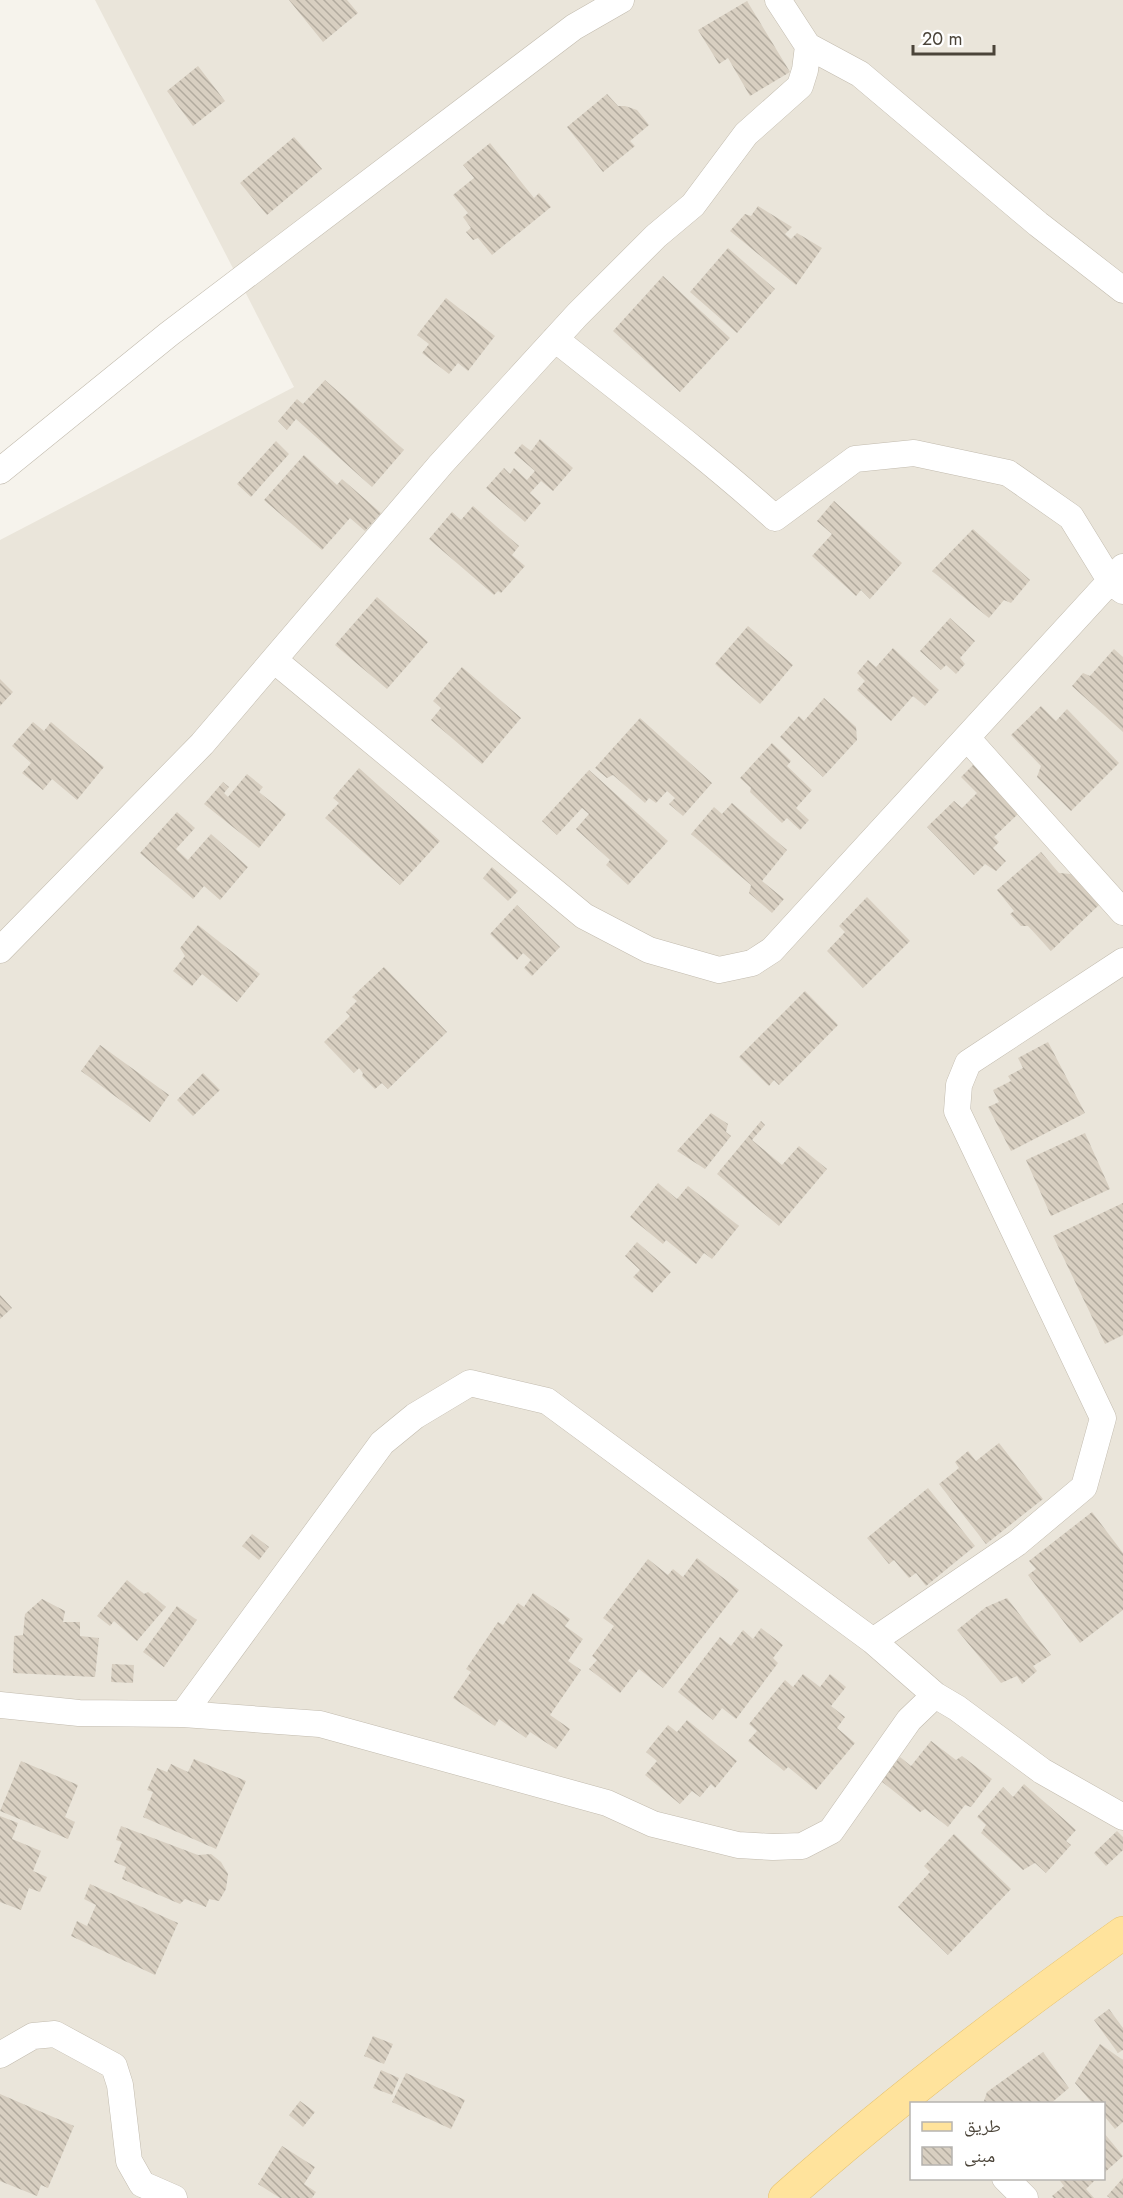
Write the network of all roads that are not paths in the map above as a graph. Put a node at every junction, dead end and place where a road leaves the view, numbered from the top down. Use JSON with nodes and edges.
{"nodes":[{"id":1,"x":621,"y":0,"type":"edge"},
{"id":2,"x":778,"y":0,"type":"edge"},
{"id":3,"x":808,"y":46,"type":"junction"},
{"id":4,"x":1123,"y":290,"type":"edge"},
{"id":5,"x":555,"y":339,"type":"junction"},
{"id":6,"x":0,"y":471,"type":"edge"},
{"id":7,"x":1119,"y":580,"type":"edge"},
{"id":8,"x":274,"y":660,"type":"junction"},
{"id":9,"x":967,"y":738,"type":"junction"},
{"id":10,"x":1123,"y":912,"type":"edge"},
{"id":11,"x":0,"y":950,"type":"edge"},
{"id":12,"x":1123,"y":961,"type":"edge"},
{"id":13,"x":873,"y":1641,"type":"junction"},
{"id":14,"x":935,"y":1695,"type":"junction"},
{"id":15,"x":0,"y":1705,"type":"edge"},
{"id":16,"x":183,"y":1714,"type":"junction"},
{"id":17,"x":1123,"y":1816,"type":"edge"},
{"id":18,"x":1123,"y":1933,"type":"edge"},
{"id":19,"x":0,"y":2055,"type":"edge"},
{"id":20,"x":920,"y":2097,"type":"edge"},
{"id":21,"x":910,"y":2104,"type":"edge"},
{"id":22,"x":1007,"y":2180,"type":"edge"},
{"id":23,"x":174,"y":2198,"type":"edge"},
{"id":24,"x":785,"y":2198,"type":"edge"},
{"id":25,"x":1025,"y":2198,"type":"edge"}],
"edges":[{"from":1,"to":6,"type":"street"},
{"from":2,"to":3,"type":"street"},
{"from":3,"to":4,"type":"street"},
{"from":3,"to":5,"type":"street"},
{"from":5,"to":7,"type":"street"},
{"from":5,"to":8,"type":"street"},
{"from":7,"to":9,"type":"street"},
{"from":8,"to":9,"type":"street"},
{"from":8,"to":11,"type":"street"},
{"from":9,"to":10,"type":"street"},
{"from":12,"to":13,"type":"street"},
{"from":13,"to":14,"type":"street"},
{"from":13,"to":16,"type":"street"},
{"from":14,"to":16,"type":"street"},
{"from":14,"to":17,"type":"street"},
{"from":15,"to":16,"type":"street"},
{"from":18,"to":20,"type":"main road"},
{"from":19,"to":23,"type":"street"},
{"from":21,"to":24,"type":"main road"},
{"from":22,"to":25,"type":"street"}]}
